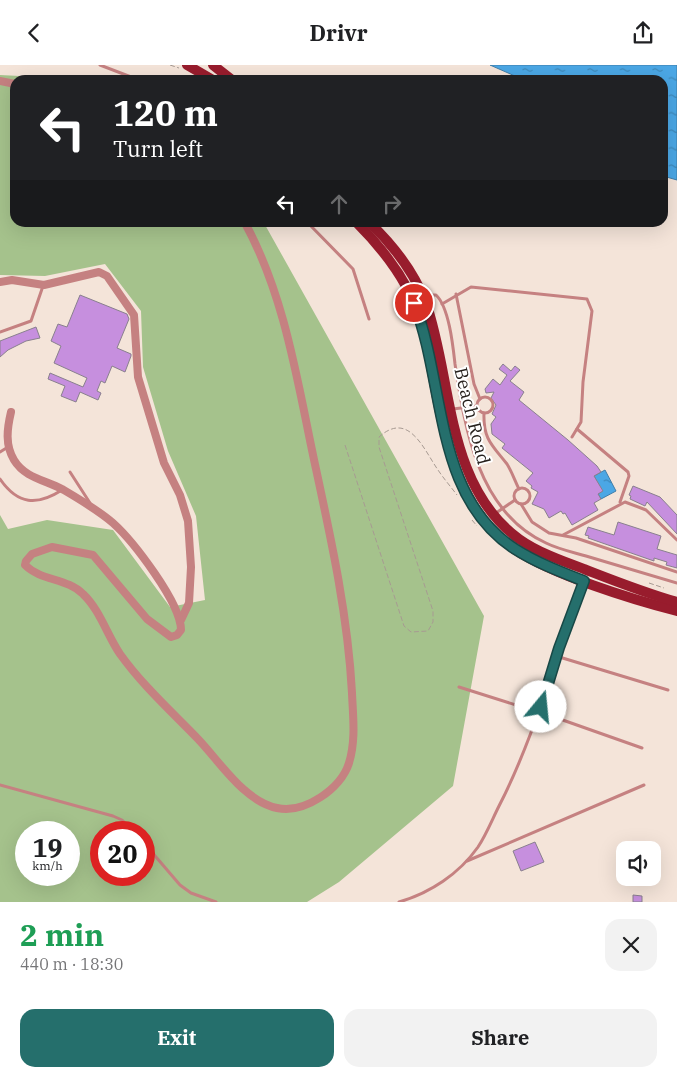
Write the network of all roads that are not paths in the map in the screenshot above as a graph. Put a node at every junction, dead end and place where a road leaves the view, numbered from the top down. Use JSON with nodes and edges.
{"nodes":[{"id":1,"x":100,"y":65,"type":"edge"},
{"id":2,"x":187,"y":65,"type":"edge"},
{"id":3,"x":212,"y":65,"type":"edge"},
{"id":4,"x":126,"y":75,"type":"edge"},
{"id":5,"x":204,"y":75,"type":"edge"},
{"id":6,"x":225,"y":75,"type":"edge"},
{"id":7,"x":247,"y":227,"type":"edge"},
{"id":8,"x":312,"y":227,"type":"edge"},
{"id":9,"x":360,"y":227,"type":"edge"},
{"id":10,"x":374,"y":227,"type":"edge"},
{"id":11,"x":0,"y":282,"type":"edge"},
{"id":12,"x":44,"y":285,"type":"junction"},
{"id":13,"x":456,"y":294,"type":"junction"},
{"id":14,"x":422,"y":296,"type":"junction"},
{"id":15,"x":442,"y":304,"type":"junction"},
{"id":16,"x":369,"y":319,"type":"dead end"},
{"id":17,"x":0,"y":331,"type":"edge"},
{"id":18,"x":446,"y":385,"type":"junction"},
{"id":19,"x":435,"y":387,"type":"junction"},
{"id":20,"x":480,"y":399,"type":"junction"},
{"id":21,"x":477,"y":406,"type":"junction"},
{"id":22,"x":462,"y":408,"type":"junction"},
{"id":23,"x":450,"y":409,"type":"junction"},
{"id":24,"x":11,"y":413,"type":"dead end"},
{"id":25,"x":484,"y":413,"type":"junction"},
{"id":26,"x":577,"y":429,"type":"junction"},
{"id":27,"x":572,"y":437,"type":"dead end"},
{"id":28,"x":5,"y":443,"type":"edge"},
{"id":29,"x":0,"y":452,"type":"edge"},
{"id":30,"x":70,"y":472,"type":"dead end"},
{"id":31,"x":0,"y":479,"type":"edge"},
{"id":32,"x":519,"y":489,"type":"junction"},
{"id":33,"x":62,"y":490,"type":"junction"},
{"id":34,"x":515,"y":500,"type":"junction"},
{"id":35,"x":620,"y":503,"type":"junction"},
{"id":36,"x":521,"y":504,"type":"junction"},
{"id":37,"x":502,"y":508,"type":"junction"},
{"id":38,"x":94,"y":510,"type":"junction"},
{"id":39,"x":493,"y":515,"type":"junction"},
{"id":40,"x":563,"y":536,"type":"junction"},
{"id":41,"x":677,"y":540,"type":"edge"},
{"id":42,"x":677,"y":572,"type":"edge"},
{"id":43,"x":584,"y":581,"type":"junction"},
{"id":44,"x":677,"y":583,"type":"edge"},
{"id":45,"x":677,"y":602,"type":"edge"},
{"id":46,"x":677,"y":611,"type":"edge"},
{"id":47,"x":181,"y":620,"type":"junction"},
{"id":48,"x":556,"y":656,"type":"junction"},
{"id":49,"x":459,"y":687,"type":"dead end"},
{"id":50,"x":668,"y":690,"type":"dead end"},
{"id":51,"x":538,"y":712,"type":"junction"},
{"id":52,"x":642,"y":749,"type":"dead end"},
{"id":53,"x":0,"y":785,"type":"edge"},
{"id":54,"x":644,"y":785,"type":"dead end"},
{"id":55,"x":122,"y":821,"type":"edge"},
{"id":56,"x":155,"y":856,"type":"edge"},
{"id":57,"x":466,"y":861,"type":"junction"},
{"id":58,"x":216,"y":902,"type":"edge"},
{"id":59,"x":399,"y":902,"type":"edge"}],
"edges":[{"from":1,"to":4,"type":"lane"},
{"from":2,"to":5,"type":"main road"},
{"from":3,"to":6,"type":"main road"},
{"from":7,"to":47,"type":"street"},
{"from":8,"to":16,"type":"lane"},
{"from":9,"to":19,"type":"main road"},
{"from":10,"to":14,"type":"main road","name":"Beach Road"},
{"from":11,"to":12,"type":"street"},
{"from":12,"to":17,"type":"lane"},
{"from":12,"to":47,"type":"street"},
{"from":13,"to":15,"type":"lane"},
{"from":13,"to":20,"type":"lane"},
{"from":13,"to":26,"type":"lane"},
{"from":14,"to":15,"type":"lane"},
{"from":14,"to":18,"type":"main road","name":"Beach Road"},
{"from":15,"to":22,"type":"lane"},
{"from":18,"to":19,"type":"main road"},
{"from":18,"to":23,"type":"main road","name":"Beach Road"},
{"from":19,"to":43,"type":"main road"},
{"from":20,"to":21,"type":"lane"},
{"from":20,"to":25,"type":"lane"},
{"from":21,"to":22,"type":"lane"},
{"from":21,"to":25,"type":"lane"},
{"from":22,"to":23,"type":"lane"},
{"from":22,"to":37,"type":"lane"},
{"from":23,"to":39,"type":"main road","name":"Beach Road"},
{"from":24,"to":28,"type":"street"},
{"from":25,"to":32,"type":"lane"},
{"from":26,"to":27,"type":"lane"},
{"from":26,"to":35,"type":"lane"},
{"from":28,"to":29,"type":"lane"},
{"from":28,"to":33,"type":"street"},
{"from":30,"to":38,"type":"lane"},
{"from":31,"to":33,"type":"lane"},
{"from":32,"to":34,"type":"lane"},
{"from":32,"to":36,"type":"lane"},
{"from":33,"to":38,"type":"street"},
{"from":34,"to":36,"type":"lane"},
{"from":34,"to":37,"type":"lane"},
{"from":35,"to":40,"type":"lane"},
{"from":35,"to":41,"type":"lane"},
{"from":36,"to":40,"type":"lane"},
{"from":37,"to":39,"type":"lane"},
{"from":37,"to":44,"type":"lane"},
{"from":38,"to":47,"type":"street"},
{"from":39,"to":45,"type":"main road","name":"Beach Road"},
{"from":40,"to":42,"type":"lane"},
{"from":43,"to":46,"type":"main road"},
{"from":43,"to":48,"type":"lane"},
{"from":48,"to":50,"type":"lane"},
{"from":48,"to":51,"type":"lane"},
{"from":49,"to":51,"type":"lane"},
{"from":51,"to":52,"type":"lane"},
{"from":51,"to":57,"type":"lane"},
{"from":53,"to":55,"type":"lane"},
{"from":54,"to":57,"type":"lane"},
{"from":56,"to":58,"type":"lane"},
{"from":57,"to":59,"type":"lane"}]}
